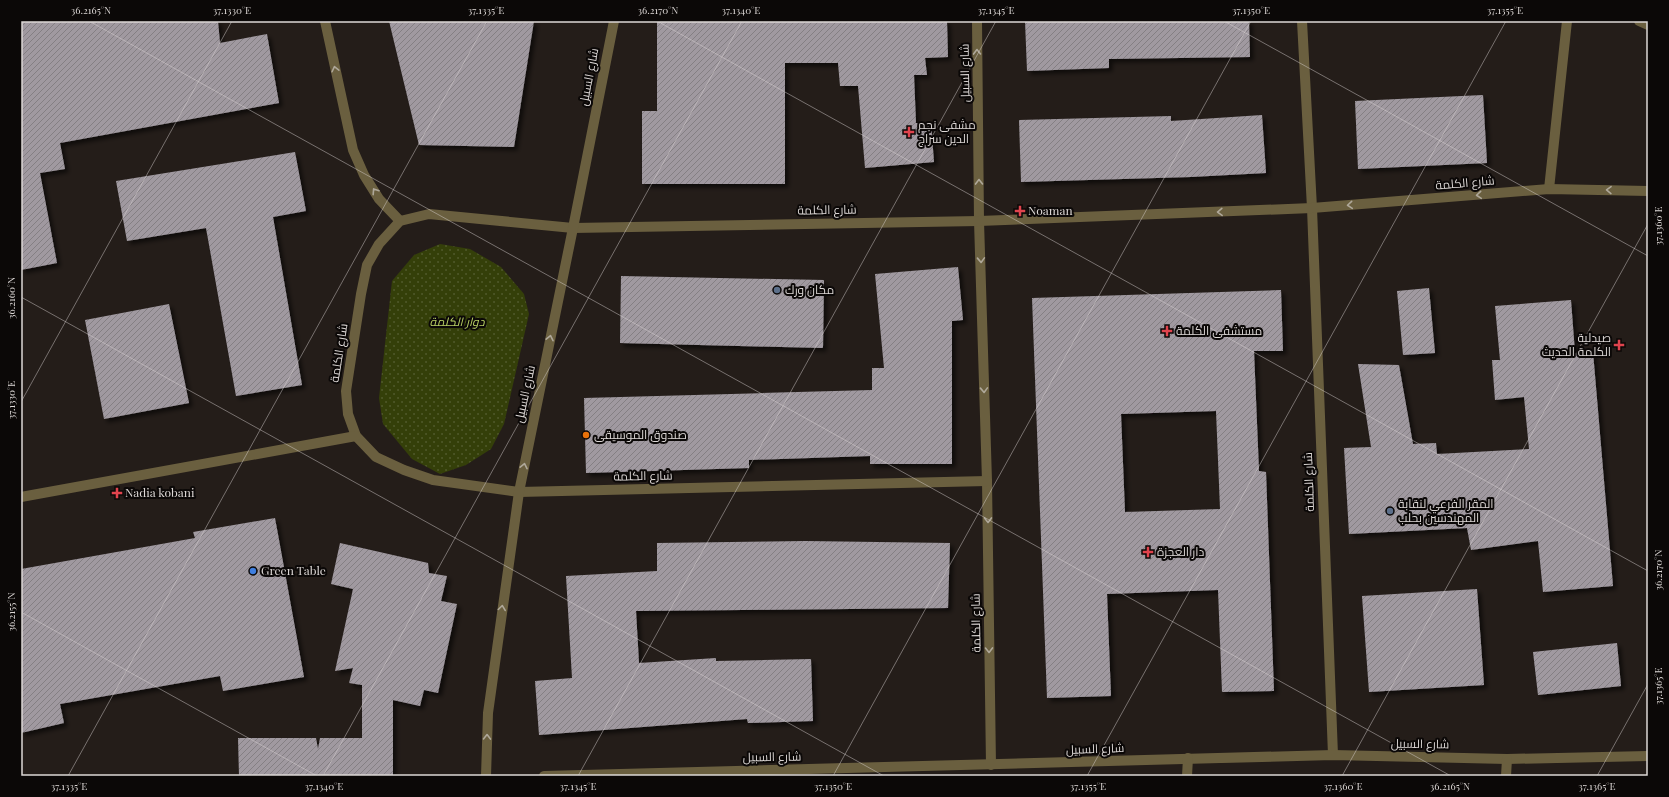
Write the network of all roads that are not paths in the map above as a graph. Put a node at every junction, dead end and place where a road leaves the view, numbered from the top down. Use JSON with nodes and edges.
{"nodes":[{"id":1,"x":324,"y":21,"type":"edge"},
{"id":2,"x":614,"y":21,"type":"edge"},
{"id":3,"x":977,"y":21,"type":"edge"},
{"id":4,"x":1302,"y":21,"type":"edge"},
{"id":5,"x":1567,"y":21,"type":"edge"},
{"id":6,"x":1639,"y":21,"type":"edge"},
{"id":7,"x":1648,"y":25,"type":"edge"},
{"id":8,"x":1549,"y":189,"type":"junction"},
{"id":9,"x":1648,"y":191,"type":"edge"},
{"id":10,"x":1312,"y":208,"type":"junction"},
{"id":11,"x":400,"y":221,"type":"junction"},
{"id":12,"x":980,"y":221,"type":"junction"},
{"id":13,"x":573,"y":228,"type":"junction"},
{"id":14,"x":356,"y":436,"type":"junction"},
{"id":15,"x":987,"y":481,"type":"junction"},
{"id":16,"x":519,"y":492,"type":"junction"},
{"id":17,"x":21,"y":497,"type":"edge"},
{"id":18,"x":1333,"y":755,"type":"junction"},
{"id":19,"x":1648,"y":756,"type":"edge"},
{"id":20,"x":1188,"y":758,"type":"junction"},
{"id":21,"x":1507,"y":759,"type":"junction"},
{"id":22,"x":990,"y":765,"type":"junction"},
{"id":23,"x":863,"y":772,"type":"edge"},
{"id":24,"x":486,"y":776,"type":"edge"},
{"id":25,"x":544,"y":776,"type":"edge"},
{"id":26,"x":1187,"y":776,"type":"edge"},
{"id":27,"x":1506,"y":776,"type":"edge"}],
"edges":[{"from":11,"to":1,"type":"street","one_way":true},
{"from":2,"to":13,"type":"street","name":"شارع السبيل"},
{"from":12,"to":3,"type":"street","name":"شارع السبيل","one_way":true},
{"from":4,"to":10,"type":"street","name":"شارع الكلمة"},
{"from":5,"to":8,"type":"street"},
{"from":6,"to":7,"type":"street"},
{"from":9,"to":8,"type":"street","name":"شارع الكلمة","one_way":true},
{"from":8,"to":10,"type":"street","name":"شارع الكلمة","one_way":true},
{"from":10,"to":12,"type":"street","name":"شارع الكلمة","one_way":true},
{"from":10,"to":18,"type":"street","name":"شارع الكلمة"},
{"from":11,"to":13,"type":"street","name":"شارع الكلمة"},
{"from":11,"to":14,"type":"street","name":"شارع الكلمة"},
{"from":12,"to":13,"type":"street","name":"شارع الكلمة"},
{"from":12,"to":15,"type":"street","name":"شارع الكلمة","one_way":true},
{"from":16,"to":13,"type":"street","name":"شارع السبيل","one_way":true},
{"from":14,"to":16,"type":"street","name":"شارع الكلمة"},
{"from":14,"to":17,"type":"street"},
{"from":15,"to":16,"type":"street","name":"شارع الكلمة"},
{"from":15,"to":22,"type":"street","name":"شارع الكلمة","one_way":true},
{"from":24,"to":16,"type":"street","name":"شارع السبيل","one_way":true},
{"from":18,"to":20,"type":"street","name":"شارع السبيل"},
{"from":18,"to":21,"type":"street","name":"شارع السبيل"},
{"from":19,"to":21,"type":"street","name":"شارع السبيل"},
{"from":20,"to":22,"type":"street","name":"شارع السبيل"},
{"from":20,"to":26,"type":"street"},
{"from":21,"to":27,"type":"street"},
{"from":22,"to":23,"type":"street","name":"شارع السبيل"},
{"from":23,"to":25,"type":"street","name":"شارع السبيل"}]}
